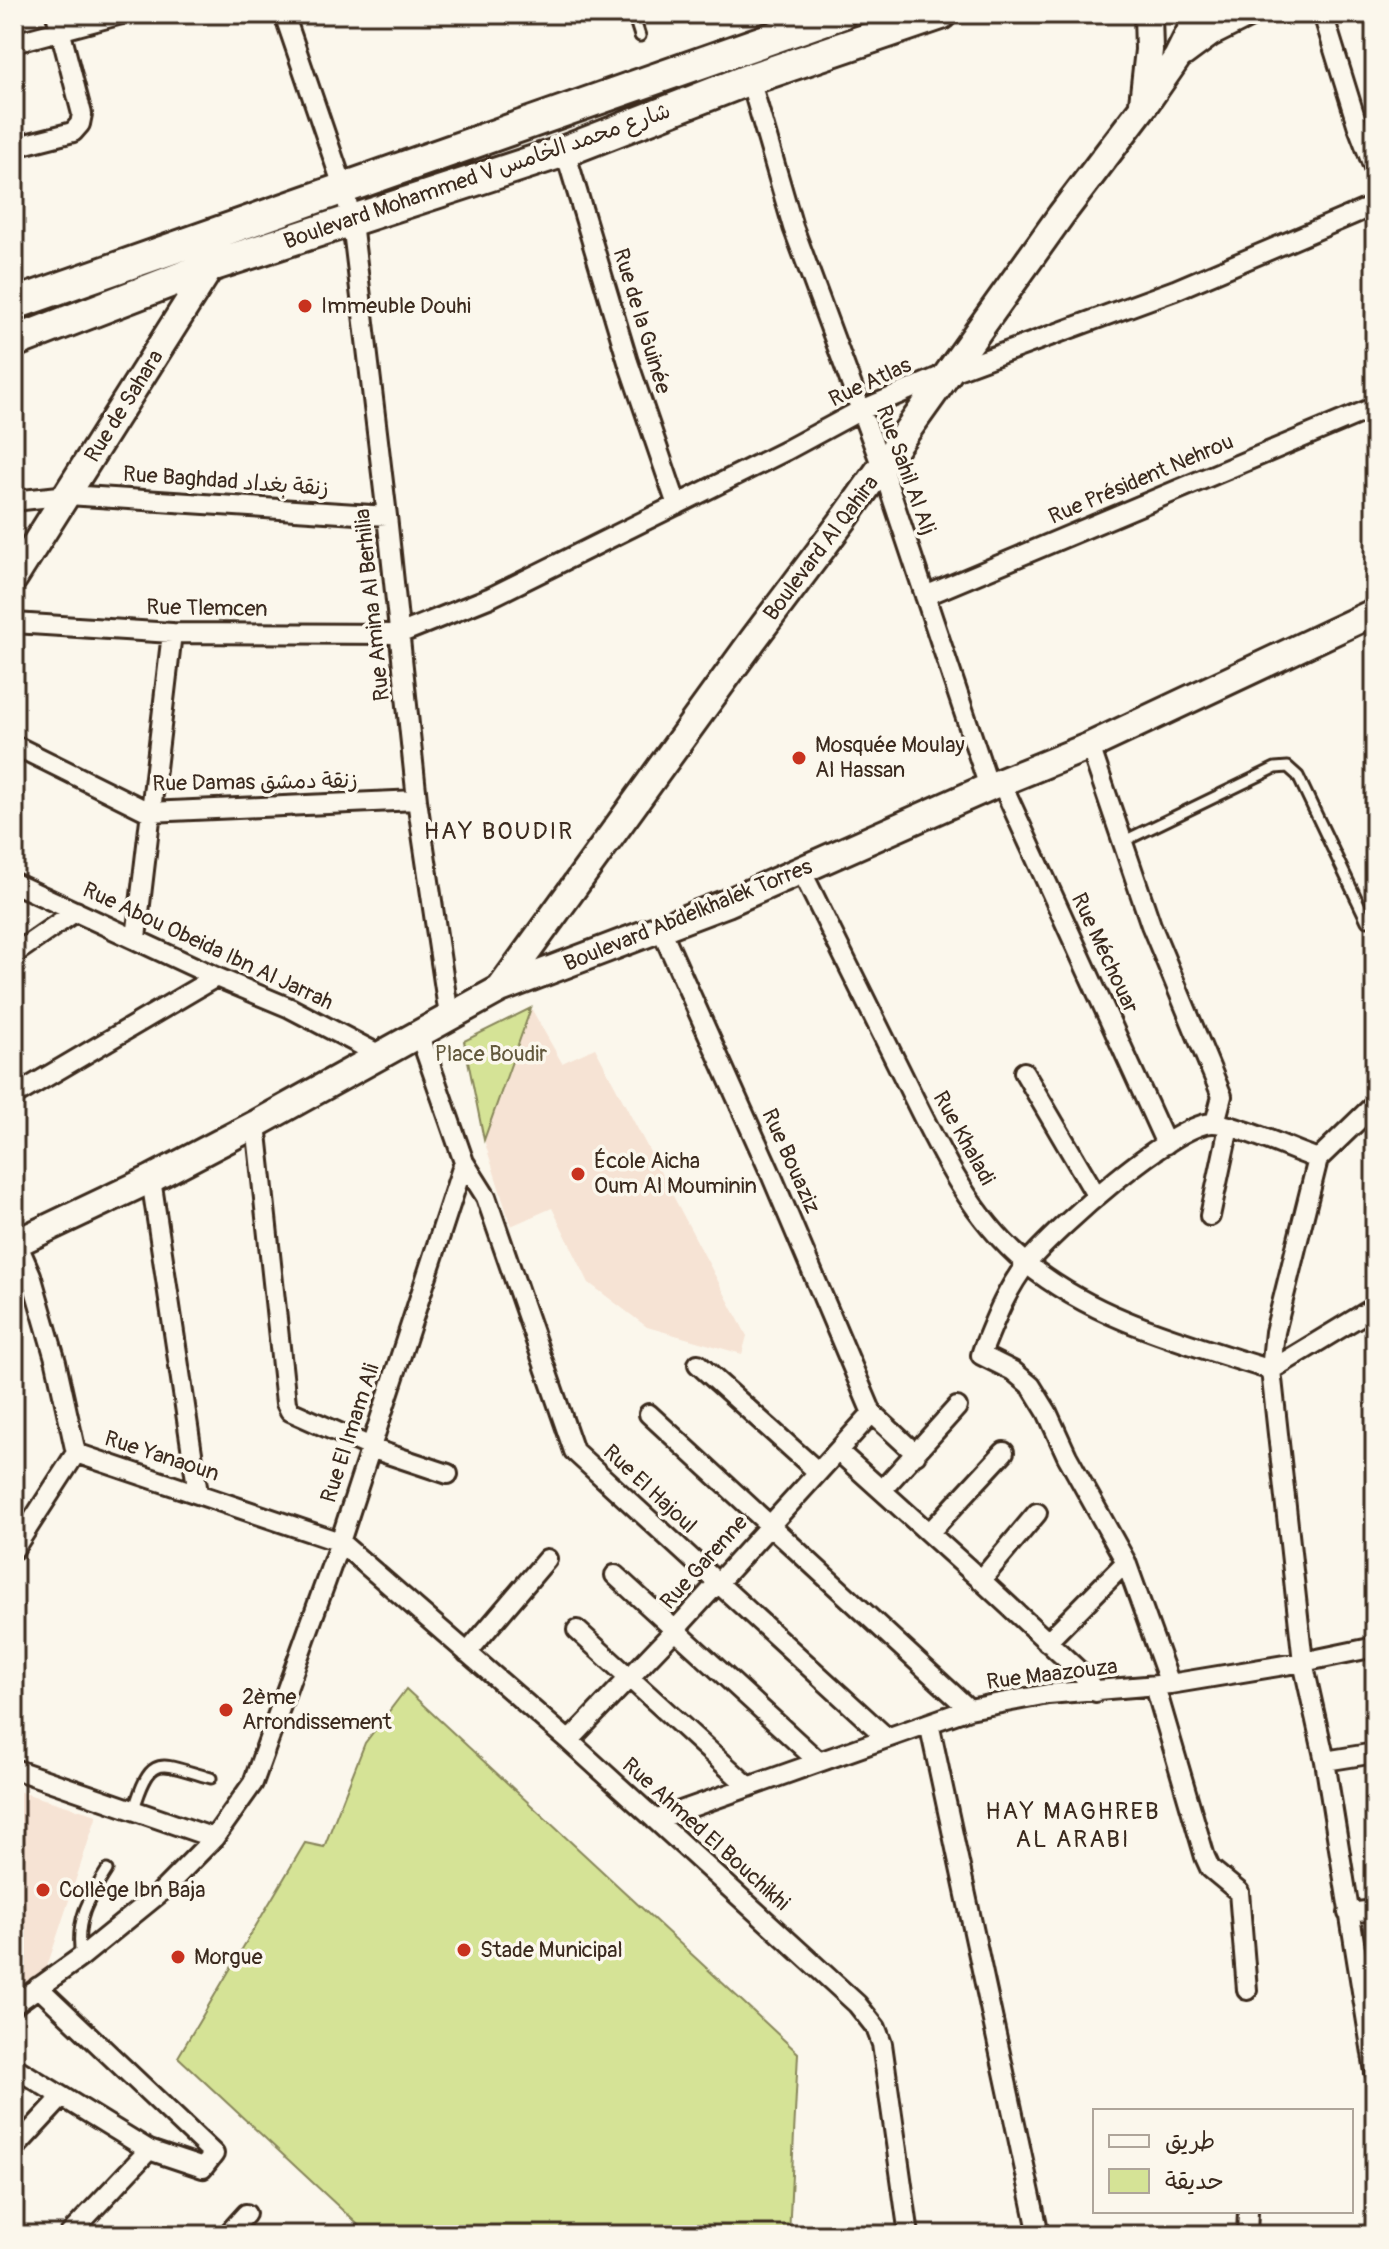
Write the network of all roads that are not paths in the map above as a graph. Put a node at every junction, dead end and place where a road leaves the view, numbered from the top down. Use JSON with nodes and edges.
{"nodes":[{"id":1,"x":122,"y":14,"type":"edge"},
{"id":2,"x":284,"y":14,"type":"edge"},
{"id":3,"x":633,"y":14,"type":"edge"},
{"id":4,"x":840,"y":14,"type":"edge"},
{"id":5,"x":941,"y":14,"type":"edge"},
{"id":6,"x":1148,"y":14,"type":"edge"},
{"id":7,"x":1199,"y":14,"type":"edge"},
{"id":8,"x":1248,"y":14,"type":"edge"},
{"id":9,"x":1323,"y":14,"type":"edge"},
{"id":10,"x":58,"y":22,"type":"edge"},
{"id":11,"x":640,"y":36,"type":"dead end"},
{"id":12,"x":14,"y":43,"type":"edge"},
{"id":13,"x":1177,"y":58,"type":"junction"},
{"id":14,"x":750,"y":79,"type":"junction"},
{"id":15,"x":1143,"y":107,"type":"junction"},
{"id":16,"x":14,"y":147,"type":"edge"},
{"id":17,"x":565,"y":151,"type":"junction"},
{"id":18,"x":1375,"y":171,"type":"edge"},
{"id":19,"x":344,"y":189,"type":"junction"},
{"id":20,"x":1375,"y":205,"type":"edge"},
{"id":21,"x":352,"y":222,"type":"junction"},
{"id":22,"x":224,"y":230,"type":"junction"},
{"id":23,"x":211,"y":266,"type":"junction"},
{"id":24,"x":14,"y":304,"type":"edge"},
{"id":25,"x":14,"y":342,"type":"edge"},
{"id":26,"x":946,"y":374,"type":"junction"},
{"id":27,"x":1375,"y":407,"type":"edge"},
{"id":28,"x":859,"y":411,"type":"junction"},
{"id":29,"x":882,"y":467,"type":"junction"},
{"id":30,"x":68,"y":495,"type":"junction"},
{"id":31,"x":14,"y":501,"type":"edge"},
{"id":32,"x":677,"y":505,"type":"junction"},
{"id":33,"x":387,"y":516,"type":"junction"},
{"id":34,"x":14,"y":578,"type":"edge"},
{"id":35,"x":925,"y":596,"type":"junction"},
{"id":36,"x":1375,"y":612,"type":"edge"},
{"id":37,"x":14,"y":623,"type":"edge"},
{"id":38,"x":172,"y":633,"type":"junction"},
{"id":39,"x":399,"y":634,"type":"junction"},
{"id":40,"x":14,"y":745,"type":"edge"},
{"id":41,"x":1090,"y":746,"type":"junction"},
{"id":42,"x":995,"y":784,"type":"junction"},
{"id":43,"x":417,"y":800,"type":"junction"},
{"id":44,"x":149,"y":812,"type":"junction"},
{"id":45,"x":1122,"y":842,"type":"junction"},
{"id":46,"x":801,"y":870,"type":"junction"},
{"id":47,"x":14,"y":883,"type":"edge"},
{"id":48,"x":76,"y":911,"type":"junction"},
{"id":49,"x":1367,"y":921,"type":"dead end"},
{"id":50,"x":661,"y":929,"type":"junction"},
{"id":51,"x":136,"y":938,"type":"junction"},
{"id":52,"x":14,"y":954,"type":"edge"},
{"id":53,"x":216,"y":977,"type":"junction"},
{"id":54,"x":500,"y":989,"type":"junction"},
{"id":55,"x":449,"y":1016,"type":"junction"},
{"id":56,"x":419,"y":1033,"type":"junction"},
{"id":57,"x":380,"y":1055,"type":"junction"},
{"id":58,"x":1024,"y":1072,"type":"dead end"},
{"id":59,"x":14,"y":1096,"type":"edge"},
{"id":60,"x":1375,"y":1104,"type":"edge"},
{"id":61,"x":256,"y":1124,"type":"junction"},
{"id":62,"x":1222,"y":1125,"type":"junction"},
{"id":63,"x":1166,"y":1144,"type":"junction"},
{"id":64,"x":1318,"y":1159,"type":"junction"},
{"id":65,"x":464,"y":1162,"type":"junction"},
{"id":66,"x":151,"y":1179,"type":"junction"},
{"id":67,"x":1096,"y":1195,"type":"junction"},
{"id":68,"x":1210,"y":1216,"type":"dead end"},
{"id":69,"x":15,"y":1241,"type":"edge"},
{"id":70,"x":1027,"y":1263,"type":"junction"},
{"id":71,"x":1375,"y":1307,"type":"edge"},
{"id":72,"x":698,"y":1364,"type":"dead end"},
{"id":73,"x":1271,"y":1370,"type":"junction"},
{"id":74,"x":957,"y":1407,"type":"dead end"},
{"id":75,"x":872,"y":1413,"type":"junction"},
{"id":76,"x":649,"y":1414,"type":"dead end"},
{"id":77,"x":372,"y":1446,"type":"junction"},
{"id":78,"x":838,"y":1451,"type":"junction"},
{"id":79,"x":1004,"y":1452,"type":"dead end"},
{"id":80,"x":76,"y":1453,"type":"junction"},
{"id":81,"x":916,"y":1454,"type":"junction"},
{"id":82,"x":818,"y":1472,"type":"junction"},
{"id":83,"x":448,"y":1474,"type":"dead end"},
{"id":84,"x":882,"y":1490,"type":"junction"},
{"id":85,"x":198,"y":1493,"type":"junction"},
{"id":86,"x":1037,"y":1513,"type":"dead end"},
{"id":87,"x":770,"y":1525,"type":"junction"},
{"id":88,"x":929,"y":1533,"type":"junction"},
{"id":89,"x":340,"y":1542,"type":"junction"},
{"id":90,"x":14,"y":1549,"type":"edge"},
{"id":91,"x":547,"y":1559,"type":"dead end"},
{"id":92,"x":1126,"y":1562,"type":"junction"},
{"id":93,"x":615,"y":1575,"type":"dead end"},
{"id":94,"x":981,"y":1580,"type":"junction"},
{"id":95,"x":716,"y":1583,"type":"junction"},
{"id":96,"x":577,"y":1630,"type":"dead end"},
{"id":97,"x":675,"y":1630,"type":"junction"},
{"id":98,"x":1047,"y":1642,"type":"junction"},
{"id":99,"x":1375,"y":1646,"type":"edge"},
{"id":100,"x":467,"y":1653,"type":"junction"},
{"id":101,"x":1303,"y":1662,"type":"junction"},
{"id":102,"x":630,"y":1678,"type":"junction"},
{"id":103,"x":1162,"y":1685,"type":"junction"},
{"id":104,"x":1096,"y":1692,"type":"junction"},
{"id":105,"x":969,"y":1709,"type":"junction"},
{"id":106,"x":929,"y":1723,"type":"junction"},
{"id":107,"x":887,"y":1738,"type":"junction"},
{"id":108,"x":569,"y":1741,"type":"junction"},
{"id":109,"x":1375,"y":1753,"type":"edge"},
{"id":110,"x":1325,"y":1761,"type":"junction"},
{"id":111,"x":819,"y":1762,"type":"junction"},
{"id":112,"x":14,"y":1769,"type":"edge"},
{"id":113,"x":211,"y":1778,"type":"dead end"},
{"id":114,"x":749,"y":1787,"type":"junction"},
{"id":115,"x":134,"y":1809,"type":"junction"},
{"id":116,"x":655,"y":1820,"type":"junction"},
{"id":117,"x":214,"y":1838,"type":"junction"},
{"id":118,"x":107,"y":1870,"type":"dead end"},
{"id":119,"x":1375,"y":1910,"type":"edge"},
{"id":120,"x":1348,"y":1913,"type":"junction"},
{"id":121,"x":81,"y":1957,"type":"junction"},
{"id":122,"x":38,"y":1987,"type":"junction"},
{"id":123,"x":1247,"y":1990,"type":"dead end"},
{"id":124,"x":14,"y":2005,"type":"edge"},
{"id":125,"x":14,"y":2067,"type":"edge"},
{"id":126,"x":1375,"y":2072,"type":"edge"},
{"id":127,"x":62,"y":2097,"type":"junction"},
{"id":128,"x":14,"y":2149,"type":"edge"},
{"id":129,"x":149,"y":2150,"type":"junction"},
{"id":130,"x":1248,"y":2213,"type":"edge"},
{"id":131,"x":246,"y":2214,"type":"dead end"},
{"id":132,"x":69,"y":2235,"type":"edge"},
{"id":133,"x":227,"y":2235,"type":"edge"},
{"id":134,"x":909,"y":2235,"type":"edge"},
{"id":135,"x":1039,"y":2235,"type":"edge"},
{"id":136,"x":1247,"y":2235,"type":"edge"}],
"edges":[{"from":1,"to":10,"type":"street"},
{"from":2,"to":19,"type":"street","name":"Rue Amina Al Berhilia"},
{"from":3,"to":11,"type":"lane"},
{"from":4,"to":19,"type":"main road","name":"Boulevard Mohammed V شارع محمد الخامس"},
{"from":5,"to":14,"type":"main road","name":"Boulevard Mohammed V شارع محمد الخامس"},
{"from":6,"to":15,"type":"main road"},
{"from":7,"to":13,"type":"main road","name":"Boulevard Al Qahira"},
{"from":8,"to":13,"type":"main road"},
{"from":9,"to":18,"type":"street"},
{"from":10,"to":12,"type":"street"},
{"from":10,"to":16,"type":"street"},
{"from":13,"to":15,"type":"main road","name":"Boulevard Al Qahira"},
{"from":14,"to":17,"type":"main road","name":"Boulevard Mohammed V شارع محمد الخامس"},
{"from":14,"to":28,"type":"street","name":"Rue Sahil Al Alj"},
{"from":15,"to":26,"type":"main road","name":"Boulevard Al Qahira"},
{"from":17,"to":21,"type":"main road","name":"Boulevard Mohammed V شارع محمد الخامس"},
{"from":17,"to":32,"type":"street","name":"Rue de la Guinée"},
{"from":19,"to":21,"type":"street","name":"Rue Amina Al Berhilia"},
{"from":19,"to":22,"type":"main road","name":"Boulevard Mohammed V شارع محمد الخامس"},
{"from":20,"to":26,"type":"street","name":"Rue Atlas"},
{"from":21,"to":23,"type":"main road","name":"Boulevard Mohammed V شارع محمد الخامس"},
{"from":21,"to":33,"type":"street","name":"Rue Amina Al Berhilia"},
{"from":22,"to":23,"type":"main road","name":"Rue de Sahara"},
{"from":22,"to":24,"type":"main road","name":"Boulevard Mohammed V شارع محمد الخامس"},
{"from":23,"to":25,"type":"main road","name":"Boulevard Mohammed V شارع محمد الخامس"},
{"from":23,"to":30,"type":"main road","name":"Rue de Sahara"},
{"from":26,"to":28,"type":"street","name":"Rue Atlas"},
{"from":26,"to":29,"type":"main road","name":"Boulevard Al Qahira"},
{"from":27,"to":35,"type":"street","name":"Rue Président Nehrou"},
{"from":28,"to":29,"type":"street","name":"Rue Sahil Al Alj"},
{"from":28,"to":32,"type":"street","name":"Rue Atlas"},
{"from":29,"to":35,"type":"street","name":"Rue Sahil Al Alj"},
{"from":29,"to":54,"type":"main road","name":"Boulevard Al Qahira"},
{"from":30,"to":31,"type":"street","name":"Rue Baghdad زنقة بغداد"},
{"from":30,"to":33,"type":"street","name":"Rue Baghdad زنقة بغداد"},
{"from":30,"to":34,"type":"main road","name":"Rue de Sahara"},
{"from":32,"to":39,"type":"street","name":"Rue Atlas"},
{"from":33,"to":39,"type":"street","name":"Rue Amina Al Berhilia"},
{"from":35,"to":42,"type":"street","name":"Rue Sahil Al Alj"},
{"from":36,"to":41,"type":"main road","name":"Boulevard Abdelkhalek Torres"},
{"from":37,"to":38,"type":"street","name":"Rue Tlemcen"},
{"from":38,"to":39,"type":"street","name":"Rue Tlemcen"},
{"from":38,"to":44,"type":"street"},
{"from":39,"to":43,"type":"street","name":"Rue Amina Al Berhilia"},
{"from":40,"to":44,"type":"street","name":"Rue Damas زنقة دمشق"},
{"from":41,"to":42,"type":"main road","name":"Boulevard Abdelkhalek Torres"},
{"from":41,"to":45,"type":"street"},
{"from":42,"to":46,"type":"main road","name":"Boulevard Abdelkhalek Torres"},
{"from":42,"to":63,"type":"street","name":"Rue Méchouar"},
{"from":43,"to":44,"type":"street","name":"Rue Damas زنقة دمشق"},
{"from":43,"to":55,"type":"street","name":"Rue Amina Al Berhilia"},
{"from":44,"to":51,"type":"street"},
{"from":45,"to":49,"type":"lane"},
{"from":45,"to":62,"type":"street"},
{"from":46,"to":50,"type":"main road","name":"Boulevard Abdelkhalek Torres"},
{"from":46,"to":70,"type":"street","name":"Rue Khaladi"},
{"from":47,"to":48,"type":"street","name":"Rue Abou Obeida Ibn Al Jarrah"},
{"from":48,"to":51,"type":"street","name":"Rue Abou Obeida Ibn Al Jarrah"},
{"from":48,"to":52,"type":"street"},
{"from":50,"to":54,"type":"main road","name":"Boulevard Abdelkhalek Torres"},
{"from":50,"to":75,"type":"street","name":"Rue Bouaziz"},
{"from":51,"to":53,"type":"street","name":"Rue Abou Obeida Ibn Al Jarrah"},
{"from":53,"to":57,"type":"street","name":"Rue Abou Obeida Ibn Al Jarrah"},
{"from":53,"to":59,"type":"street"},
{"from":54,"to":55,"type":"main road","name":"Boulevard Abdelkhalek Torres"},
{"from":55,"to":56,"type":"main road","name":"Boulevard Abdelkhalek Torres"},
{"from":56,"to":57,"type":"main road","name":"Boulevard Abdelkhalek Torres"},
{"from":56,"to":65,"type":"street"},
{"from":57,"to":61,"type":"main road","name":"Boulevard Abdelkhalek Torres"},
{"from":58,"to":67,"type":"street"},
{"from":60,"to":64,"type":"street"},
{"from":61,"to":66,"type":"main road","name":"Boulevard Abdelkhalek Torres"},
{"from":61,"to":77,"type":"street"},
{"from":62,"to":63,"type":"street"},
{"from":62,"to":64,"type":"street"},
{"from":62,"to":68,"type":"street"},
{"from":63,"to":67,"type":"street"},
{"from":64,"to":73,"type":"street"},
{"from":65,"to":77,"type":"street","name":"Rue El Imam Ali"},
{"from":65,"to":95,"type":"street","name":"Rue El Hajoul"},
{"from":66,"to":69,"type":"main road","name":"Boulevard Abdelkhalek Torres"},
{"from":66,"to":85,"type":"street"},
{"from":67,"to":70,"type":"street"},
{"from":69,"to":80,"type":"street"},
{"from":70,"to":73,"type":"street","name":"Rue Khaladi"},
{"from":70,"to":92,"type":"street"},
{"from":71,"to":73,"type":"street"},
{"from":72,"to":82,"type":"street"},
{"from":73,"to":101,"type":"street"},
{"from":74,"to":81,"type":"street"},
{"from":75,"to":78,"type":"street","name":"Rue Garenne"},
{"from":75,"to":81,"type":"street"},
{"from":76,"to":87,"type":"street"},
{"from":77,"to":83,"type":"street"},
{"from":77,"to":89,"type":"street","name":"Rue El Imam Ali"},
{"from":78,"to":82,"type":"street","name":"Rue Garenne"},
{"from":78,"to":84,"type":"street"},
{"from":79,"to":88,"type":"street"},
{"from":80,"to":85,"type":"street","name":"Rue Yanaoun"},
{"from":80,"to":90,"type":"street","name":"Rue Yanaoun"},
{"from":81,"to":84,"type":"street"},
{"from":82,"to":87,"type":"street","name":"Rue Garenne"},
{"from":84,"to":88,"type":"street"},
{"from":85,"to":89,"type":"street","name":"Rue Yanaoun"},
{"from":86,"to":94,"type":"street"},
{"from":87,"to":95,"type":"street","name":"Rue Garenne"},
{"from":87,"to":105,"type":"street"},
{"from":88,"to":94,"type":"street"},
{"from":89,"to":100,"type":"street","name":"Rue Ahmed El Bouchikhi"},
{"from":89,"to":117,"type":"street","name":"Rue El Imam Ali"},
{"from":91,"to":100,"type":"street"},
{"from":92,"to":98,"type":"street"},
{"from":92,"to":103,"type":"street"},
{"from":93,"to":97,"type":"street"},
{"from":94,"to":98,"type":"street"},
{"from":95,"to":97,"type":"street","name":"Rue Garenne"},
{"from":95,"to":107,"type":"street","name":"Rue El Hajoul"},
{"from":96,"to":102,"type":"street"},
{"from":97,"to":102,"type":"street","name":"Rue Garenne"},
{"from":97,"to":111,"type":"street"},
{"from":98,"to":104,"type":"street"},
{"from":99,"to":101,"type":"street","name":"Rue Maazouza"},
{"from":100,"to":108,"type":"street","name":"Rue Ahmed El Bouchikhi"},
{"from":101,"to":103,"type":"street","name":"Rue Maazouza"},
{"from":101,"to":110,"type":"street"},
{"from":102,"to":108,"type":"street","name":"Rue Garenne"},
{"from":102,"to":114,"type":"street"},
{"from":103,"to":104,"type":"street","name":"Rue Maazouza"},
{"from":103,"to":123,"type":"street"},
{"from":104,"to":105,"type":"street","name":"Rue Maazouza"},
{"from":105,"to":106,"type":"street","name":"Rue Maazouza"},
{"from":106,"to":107,"type":"street","name":"Rue Maazouza"},
{"from":106,"to":135,"type":"street"},
{"from":107,"to":111,"type":"street","name":"Rue Maazouza"},
{"from":108,"to":116,"type":"street","name":"Rue Ahmed El Bouchikhi"},
{"from":109,"to":110,"type":"street"},
{"from":110,"to":120,"type":"street"},
{"from":111,"to":114,"type":"street","name":"Rue Maazouza"},
{"from":112,"to":115,"type":"street"},
{"from":113,"to":115,"type":"lane"},
{"from":114,"to":116,"type":"street","name":"Rue Maazouza"},
{"from":115,"to":117,"type":"street"},
{"from":116,"to":134,"type":"street","name":"Rue Ahmed El Bouchikhi"},
{"from":117,"to":121,"type":"street","name":"Rue El Imam Ali"},
{"from":118,"to":121,"type":"lane"},
{"from":119,"to":120,"type":"street"},
{"from":120,"to":126,"type":"street"},
{"from":121,"to":122,"type":"street","name":"Rue El Imam Ali"},
{"from":122,"to":124,"type":"street","name":"Rue El Imam Ali"},
{"from":122,"to":129,"type":"street"},
{"from":125,"to":127,"type":"street"},
{"from":127,"to":128,"type":"street"},
{"from":127,"to":129,"type":"street"},
{"from":129,"to":132,"type":"street"},
{"from":130,"to":136,"type":"street"},
{"from":131,"to":133,"type":"street"}]}
